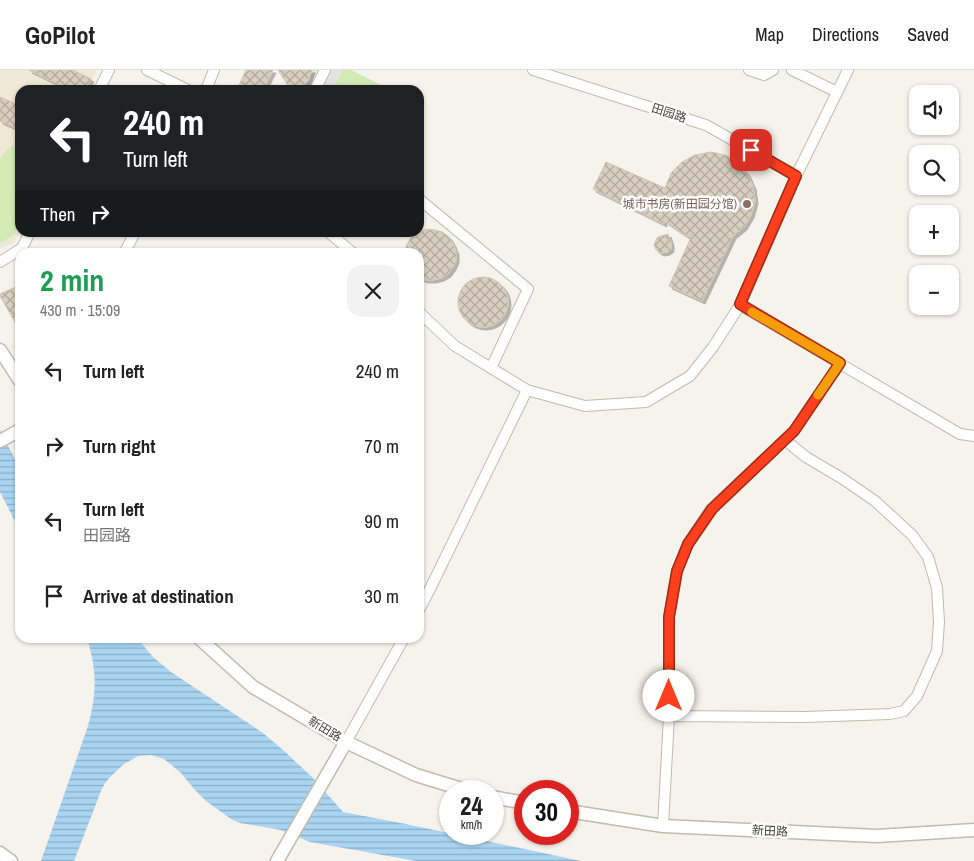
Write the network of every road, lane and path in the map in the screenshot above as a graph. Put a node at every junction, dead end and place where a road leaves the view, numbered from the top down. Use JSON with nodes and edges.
{"nodes":[{"id":1,"x":109,"y":70,"type":"edge"},
{"id":2,"x":147,"y":70,"type":"edge"},
{"id":3,"x":214,"y":70,"type":"edge"},
{"id":4,"x":325,"y":70,"type":"edge"},
{"id":5,"x":533,"y":70,"type":"edge"},
{"id":6,"x":748,"y":70,"type":"edge"},
{"id":7,"x":772,"y":70,"type":"edge"},
{"id":8,"x":792,"y":70,"type":"edge"},
{"id":9,"x":848,"y":70,"type":"edge"},
{"id":10,"x":102,"y":85,"type":"edge"},
{"id":11,"x":178,"y":85,"type":"edge"},
{"id":12,"x":208,"y":85,"type":"edge"},
{"id":13,"x":318,"y":85,"type":"edge"},
{"id":14,"x":837,"y":92,"type":"junction"},
{"id":15,"x":796,"y":176,"type":"junction"},
{"id":16,"x":424,"y":203,"type":"edge"},
{"id":17,"x":334,"y":237,"type":"edge"},
{"id":18,"x":347,"y":248,"type":"edge"},
{"id":19,"x":15,"y":252,"type":"edge"},
{"id":20,"x":0,"y":262,"type":"edge"},
{"id":21,"x":740,"y":304,"type":"junction"},
{"id":22,"x":424,"y":317,"type":"edge"},
{"id":23,"x":0,"y":350,"type":"edge"},
{"id":24,"x":840,"y":363,"type":"junction"},
{"id":25,"x":491,"y":368,"type":"junction"},
{"id":26,"x":15,"y":374,"type":"edge"},
{"id":27,"x":527,"y":390,"type":"junction"},
{"id":28,"x":974,"y":436,"type":"edge"},
{"id":29,"x":785,"y":440,"type":"junction"},
{"id":30,"x":424,"y":600,"type":"edge"},
{"id":31,"x":205,"y":643,"type":"edge"},
{"id":32,"x":401,"y":643,"type":"edge"},
{"id":33,"x":669,"y":716,"type":"junction"},
{"id":34,"x":346,"y":742,"type":"junction"},
{"id":35,"x":439,"y":782,"type":"edge"},
{"id":36,"x":579,"y":813,"type":"edge"},
{"id":37,"x":663,"y":826,"type":"junction"},
{"id":38,"x":974,"y":830,"type":"edge"},
{"id":39,"x":277,"y":861,"type":"edge"}],
"edges":[{"from":1,"to":10,"type":"street"},
{"from":2,"to":11,"type":"street"},
{"from":3,"to":12,"type":"street"},
{"from":4,"to":13,"type":"street"},
{"from":5,"to":15,"type":"street","name":"田园路"},
{"from":6,"to":7,"type":"street"},
{"from":8,"to":14,"type":"street"},
{"from":9,"to":14,"type":"street"},
{"from":14,"to":15,"type":"street"},
{"from":15,"to":21,"type":"street"},
{"from":16,"to":25,"type":"street"},
{"from":17,"to":18,"type":"street"},
{"from":19,"to":20,"type":"street"},
{"from":21,"to":24,"type":"street"},
{"from":21,"to":27,"type":"street"},
{"from":22,"to":25,"type":"street"},
{"from":23,"to":26,"type":"street"},
{"from":24,"to":28,"type":"street"},
{"from":24,"to":29,"type":"street"},
{"from":25,"to":27,"type":"street"},
{"from":27,"to":30,"type":"street"},
{"from":29,"to":33,"type":"street"},
{"from":29,"to":33,"type":"street"},
{"from":31,"to":34,"type":"street","name":"新田路"},
{"from":32,"to":34,"type":"street"},
{"from":33,"to":37,"type":"street"},
{"from":34,"to":35,"type":"street","name":"新田路"},
{"from":34,"to":39,"type":"street"},
{"from":36,"to":37,"type":"street","name":"新田路"},
{"from":37,"to":38,"type":"street","name":"新田路"}]}
